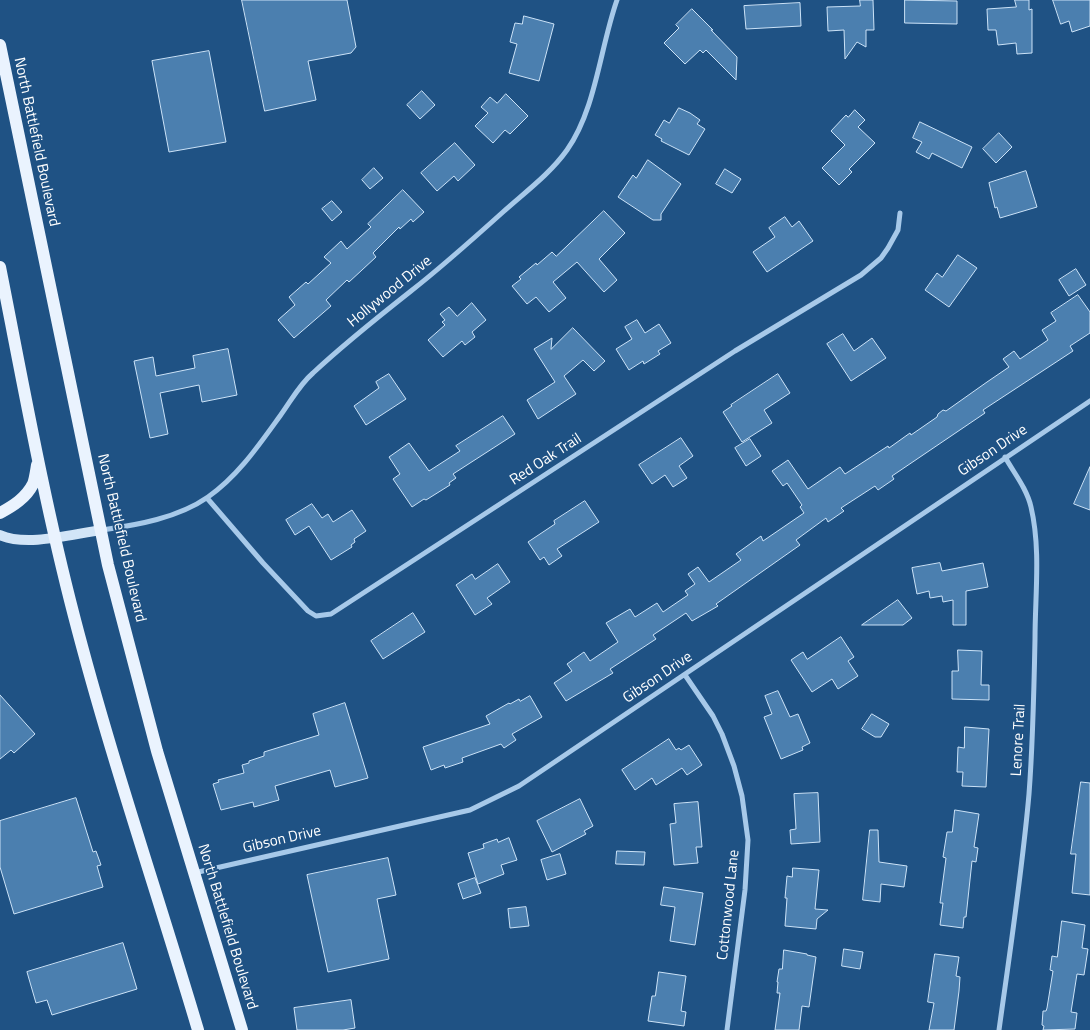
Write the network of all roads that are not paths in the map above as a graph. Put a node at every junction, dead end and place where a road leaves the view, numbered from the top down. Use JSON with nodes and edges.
{"nodes":[{"id":1,"x":617,"y":0,"type":"edge"},
{"id":2,"x":0,"y":45,"type":"edge"},
{"id":3,"x":900,"y":213,"type":"dead end"},
{"id":4,"x":0,"y":267,"type":"edge"},
{"id":5,"x":1090,"y":401,"type":"edge"},
{"id":6,"x":38,"y":457,"type":"junction"},
{"id":7,"x":1005,"y":457,"type":"junction"},
{"id":8,"x":207,"y":498,"type":"junction"},
{"id":9,"x":0,"y":513,"type":"edge"},
{"id":10,"x":102,"y":530,"type":"junction"},
{"id":11,"x":0,"y":535,"type":"edge"},
{"id":12,"x":55,"y":536,"type":"junction"},
{"id":13,"x":685,"y":675,"type":"junction"},
{"id":14,"x":194,"y":873,"type":"junction"},
{"id":15,"x":198,"y":1030,"type":"edge"},
{"id":16,"x":242,"y":1030,"type":"edge"},
{"id":17,"x":727,"y":1030,"type":"edge"},
{"id":18,"x":999,"y":1030,"type":"edge"}],
"edges":[{"from":1,"to":8,"type":"street","name":"Hollywood Drive"},
{"from":2,"to":10,"type":"main road","name":"North Battlefield Boulevard"},
{"from":3,"to":8,"type":"street","name":"Red Oak Trail"},
{"from":4,"to":6,"type":"main road"},
{"from":5,"to":7,"type":"street","name":"Gibson Drive"},
{"from":6,"to":9,"type":"main road"},
{"from":6,"to":12,"type":"main road"},
{"from":7,"to":13,"type":"street","name":"Gibson Drive"},
{"from":7,"to":18,"type":"street","name":"Lenore Trail"},
{"from":8,"to":10,"type":"street","name":"Hollywood Drive"},
{"from":10,"to":12,"type":"street"},
{"from":10,"to":14,"type":"main road","name":"North Battlefield Boulevard"},
{"from":11,"to":12,"type":"street"},
{"from":12,"to":15,"type":"main road"},
{"from":13,"to":14,"type":"street","name":"Gibson Drive"},
{"from":13,"to":17,"type":"street","name":"Cottonwood Lane"},
{"from":14,"to":16,"type":"main road","name":"North Battlefield Boulevard"}]}
